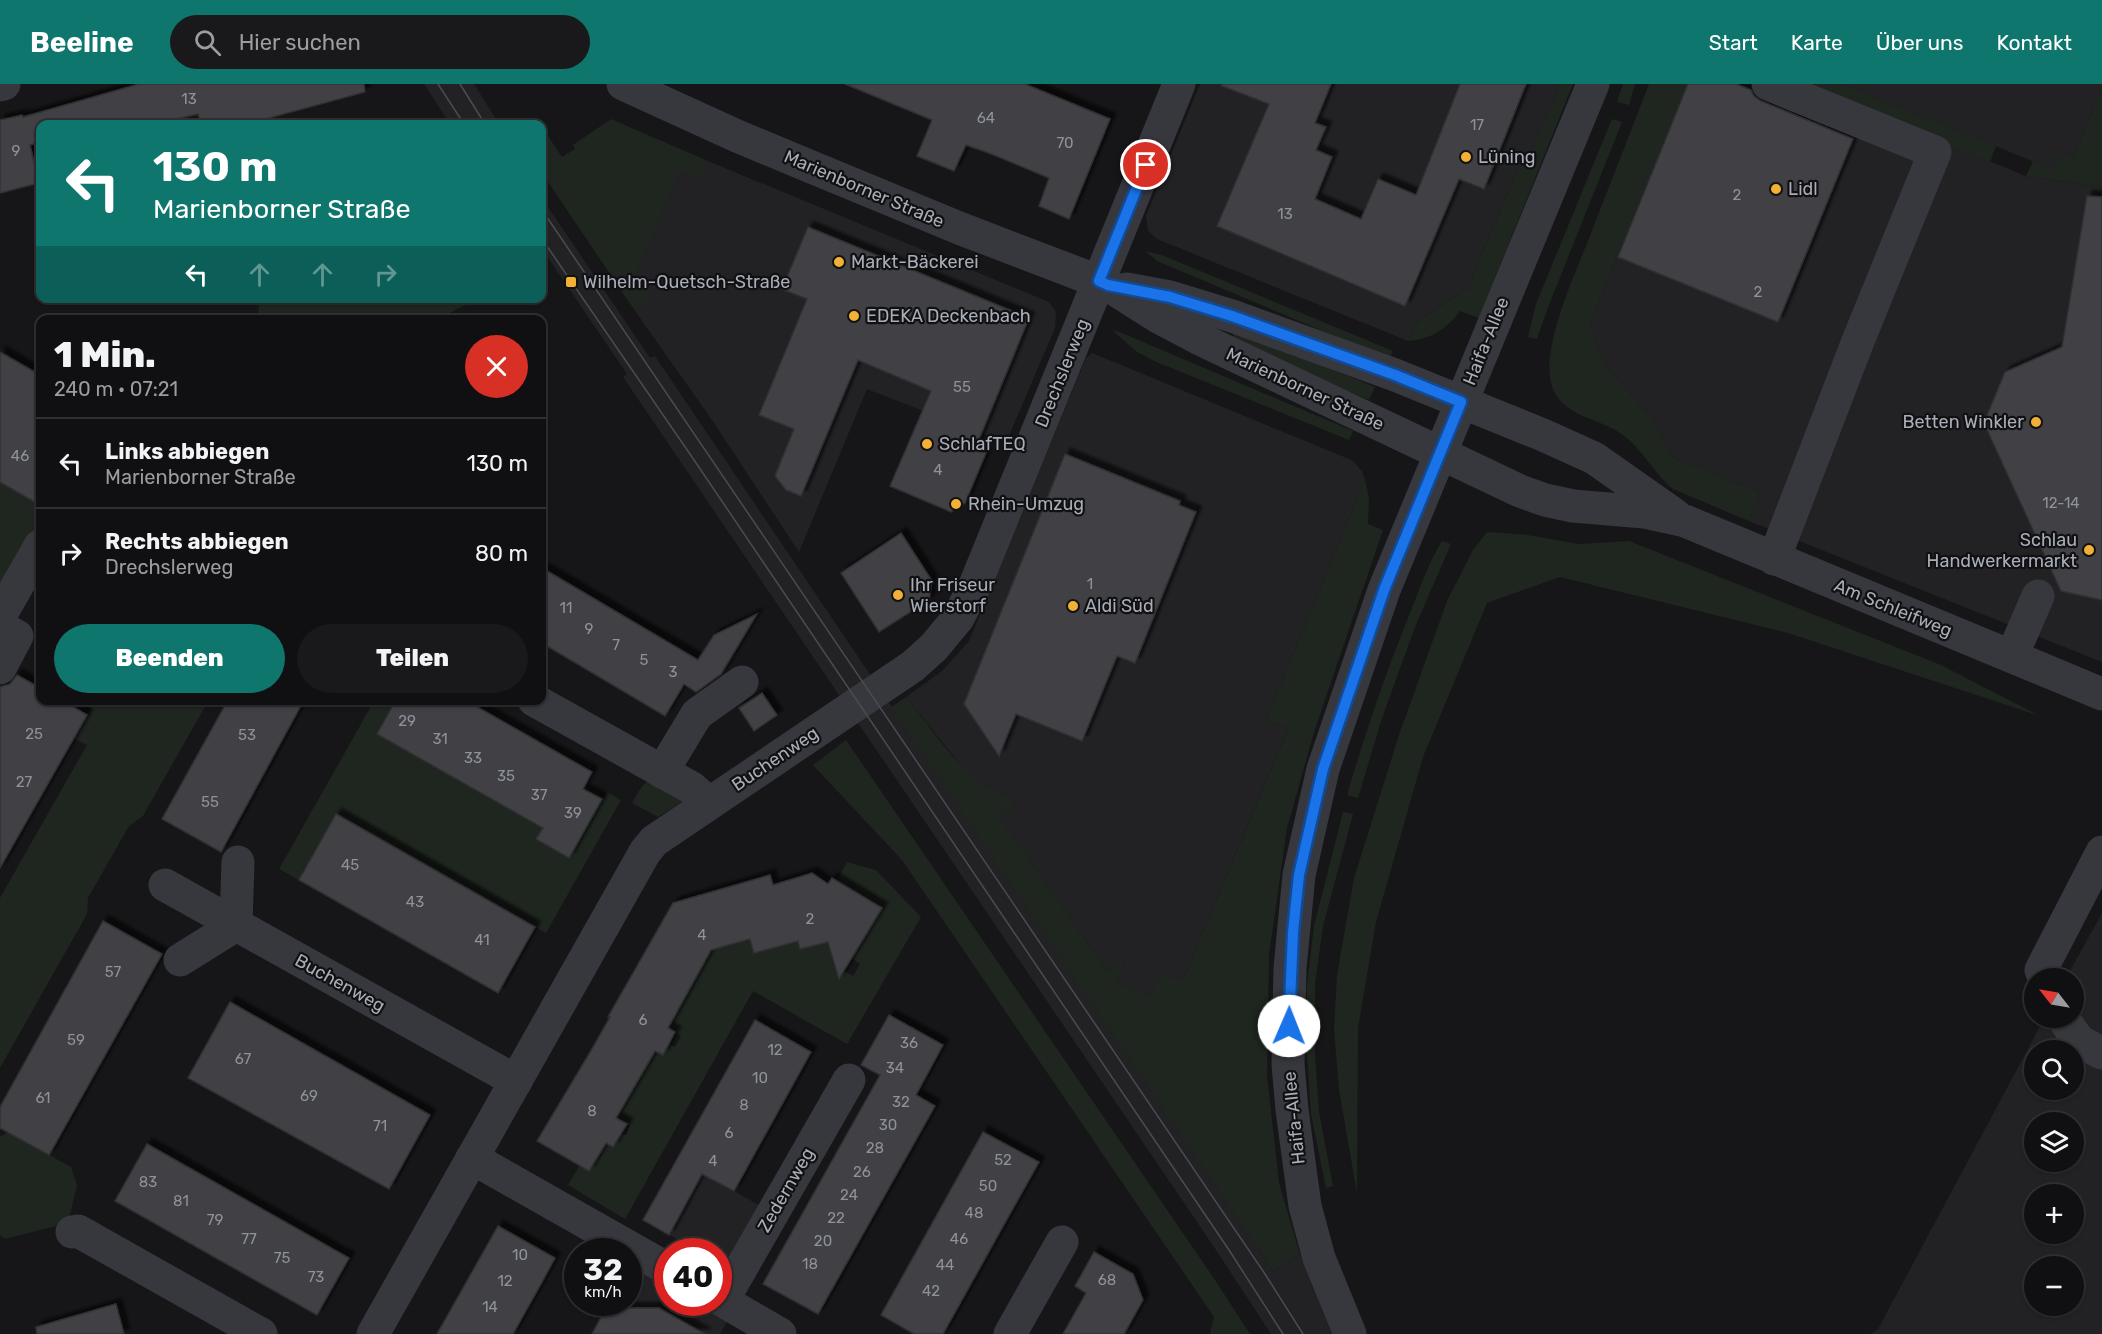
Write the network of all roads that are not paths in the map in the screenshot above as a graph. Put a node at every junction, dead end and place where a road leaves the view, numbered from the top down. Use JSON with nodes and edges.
{"nodes":[{"id":1,"x":623,"y":84,"type":"edge"},
{"id":2,"x":1179,"y":84,"type":"edge"},
{"id":3,"x":1593,"y":84,"type":"edge"},
{"id":4,"x":1768,"y":84,"type":"edge"},
{"id":5,"x":1104,"y":283,"type":"junction"},
{"id":6,"x":1461,"y":402,"type":"junction"},
{"id":7,"x":1440,"y":455,"type":"junction"},
{"id":8,"x":1684,"y":521,"type":"junction"},
{"id":9,"x":36,"y":553,"type":"edge"},
{"id":10,"x":1774,"y":559,"type":"junction"},
{"id":11,"x":2038,"y":596,"type":"dead end"},
{"id":12,"x":0,"y":616,"type":"edge"},
{"id":13,"x":0,"y":627,"type":"edge"},
{"id":14,"x":2012,"y":656,"type":"junction"},
{"id":15,"x":0,"y":668,"type":"edge"},
{"id":16,"x":742,"y":682,"type":"dead end"},
{"id":17,"x":2102,"y":694,"type":"edge"},
{"id":18,"x":543,"y":705,"type":"edge"},
{"id":19,"x":841,"y":715,"type":"joint"},
{"id":20,"x":662,"y":772,"type":"junction"},
{"id":21,"x":709,"y":803,"type":"junction"},
{"id":22,"x":2102,"y":852,"type":"edge"},
{"id":23,"x":238,"y":862,"type":"dead end"},
{"id":24,"x":165,"y":885,"type":"dead end"},
{"id":25,"x":236,"y":925,"type":"junction"},
{"id":26,"x":180,"y":960,"type":"dead end"},
{"id":27,"x":2046,"y":968,"type":"edge"},
{"id":28,"x":849,"y":1080,"type":"dead end"},
{"id":29,"x":516,"y":1081,"type":"junction"},
{"id":30,"x":472,"y":1158,"type":"junction"},
{"id":31,"x":72,"y":1232,"type":"dead end"},
{"id":32,"x":1062,"y":1242,"type":"dead end"},
{"id":33,"x":654,"y":1261,"type":"edge"},
{"id":34,"x":732,"y":1280,"type":"edge"},
{"id":35,"x":732,"y":1310,"type":"edge"},
{"id":36,"x":748,"y":1326,"type":"edge"},
{"id":37,"x":261,"y":1334,"type":"edge"},
{"id":38,"x":373,"y":1334,"type":"edge"},
{"id":39,"x":780,"y":1334,"type":"edge"},
{"id":40,"x":1010,"y":1334,"type":"edge"},
{"id":41,"x":1350,"y":1334,"type":"edge"}],
"edges":[{"from":1,"to":5,"type":"street","name":"Marienborner Straße"},
{"from":2,"to":5,"type":"street","name":"Drechslerweg"},
{"from":3,"to":6,"type":"street","name":"Haifa-Allee"},
{"from":4,"to":10,"type":"street"},
{"from":5,"to":6,"type":"street","name":"Marienborner Straße"},
{"from":5,"to":7,"type":"street","name":"Marienborner Straße"},
{"from":5,"to":19,"type":"street","name":"Drechslerweg"},
{"from":6,"to":7,"type":"street","name":"Haifa-Allee"},
{"from":6,"to":8,"type":"street","name":"Am Schleifweg"},
{"from":7,"to":8,"type":"street","name":"Am Schleifweg"},
{"from":7,"to":41,"type":"street","name":"Haifa-Allee"},
{"from":8,"to":10,"type":"street","name":"Am Schleifweg"},
{"from":9,"to":12,"type":"street"},
{"from":10,"to":14,"type":"street","name":"Am Schleifweg"},
{"from":11,"to":14,"type":"street"},
{"from":13,"to":15,"type":"street"},
{"from":14,"to":17,"type":"street","name":"Am Schleifweg"},
{"from":16,"to":20,"type":"street"},
{"from":18,"to":20,"type":"street"},
{"from":19,"to":21,"type":"street","name":"Buchenweg"},
{"from":20,"to":21,"type":"street"},
{"from":21,"to":29,"type":"street","name":"Buchenweg"},
{"from":22,"to":27,"type":"street"},
{"from":23,"to":25,"type":"street"},
{"from":24,"to":25,"type":"street","name":"Buchenweg"},
{"from":25,"to":26,"type":"street"},
{"from":25,"to":29,"type":"street","name":"Buchenweg"},
{"from":28,"to":34,"type":"street","name":"Zedernweg"},
{"from":29,"to":30,"type":"street","name":"Buchenweg"},
{"from":30,"to":33,"type":"street"},
{"from":30,"to":38,"type":"street","name":"Buchenweg"},
{"from":31,"to":37,"type":"street"},
{"from":32,"to":40,"type":"street"},
{"from":35,"to":36,"type":"street","name":"Zedernweg"},
{"from":36,"to":39,"type":"street","name":"Zedernweg"}]}
